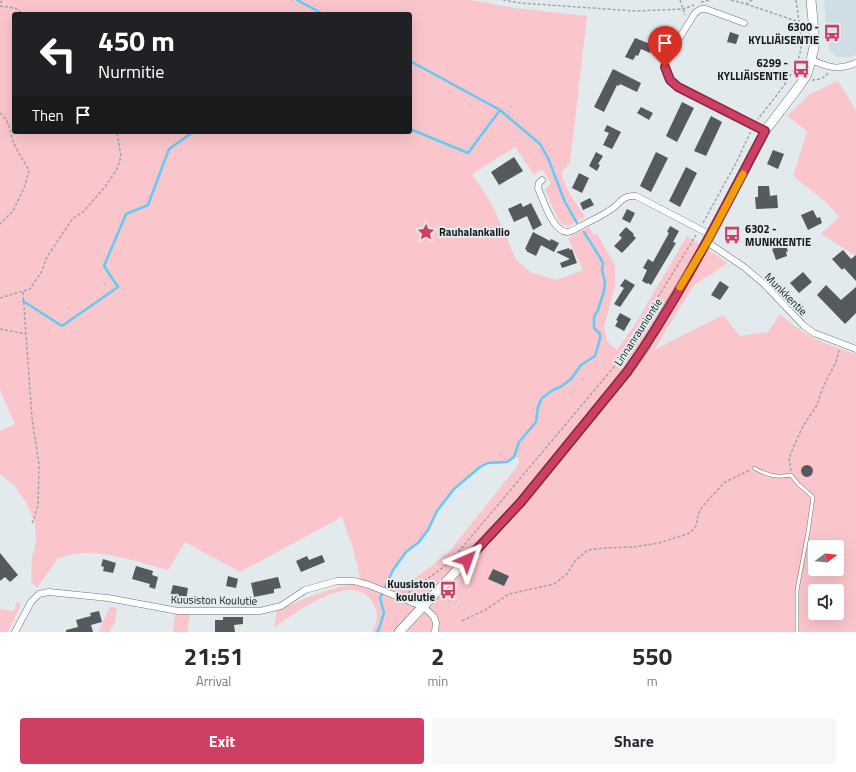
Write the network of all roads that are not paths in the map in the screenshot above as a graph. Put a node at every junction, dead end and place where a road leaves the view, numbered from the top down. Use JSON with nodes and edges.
{"nodes":[{"id":1,"x":811,"y":0,"type":"edge"},
{"id":2,"x":744,"y":23,"type":"dead end"},
{"id":3,"x":811,"y":60,"type":"junction"},
{"id":4,"x":856,"y":63,"type":"edge"},
{"id":5,"x":765,"y":131,"type":"junction"},
{"id":6,"x":542,"y":180,"type":"dead end"},
{"id":7,"x":709,"y":238,"type":"junction"},
{"id":8,"x":856,"y":349,"type":"edge"},
{"id":9,"x":754,"y":468,"type":"road end"},
{"id":10,"x":424,"y":606,"type":"junction"},
{"id":11,"x":15,"y":632,"type":"edge"},
{"id":12,"x":399,"y":632,"type":"edge"},
{"id":13,"x":435,"y":632,"type":"edge"},
{"id":14,"x":797,"y":632,"type":"edge"}],
"edges":[{"from":1,"to":3,"type":"street","name":"Linnanrauniontie"},
{"from":2,"to":5,"type":"street"},
{"from":3,"to":4,"type":"street"},
{"from":3,"to":5,"type":"street","name":"Linnanrauniontie"},
{"from":5,"to":7,"type":"street","name":"Linnanrauniontie"},
{"from":6,"to":7,"type":"street","name":"Munkkentie"},
{"from":7,"to":8,"type":"street","name":"Munkkentie"},
{"from":7,"to":10,"type":"street","name":"Linnanrauniontie"},
{"from":9,"to":14,"type":"lane"},
{"from":10,"to":11,"type":"street","name":"Kuusiston Koulutie"},
{"from":10,"to":12,"type":"street","name":"Linnanrauniontie"},
{"from":10,"to":13,"type":"street"}]}
